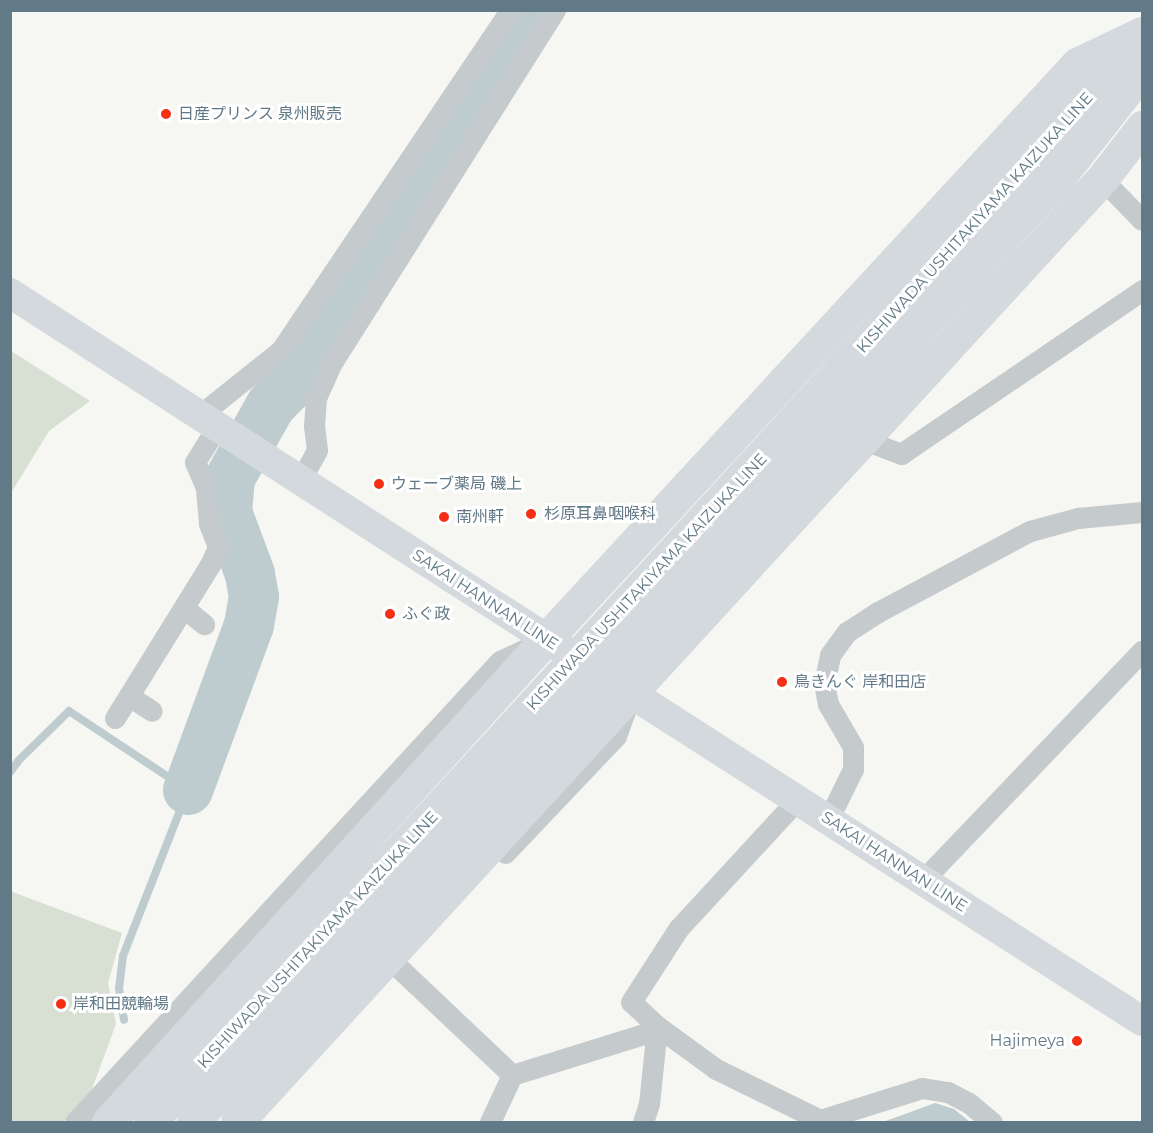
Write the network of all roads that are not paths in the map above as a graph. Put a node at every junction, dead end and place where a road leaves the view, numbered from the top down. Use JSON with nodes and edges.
{"nodes":[{"id":1,"x":510,"y":10,"type":"edge"},
{"id":2,"x":555,"y":10,"type":"edge"},
{"id":3,"x":1143,"y":33,"type":"edge"},
{"id":4,"x":1143,"y":40,"type":"edge"},
{"id":5,"x":1143,"y":70,"type":"edge"},
{"id":6,"x":1143,"y":127,"type":"edge"},
{"id":7,"x":1102,"y":179,"type":"junction"},
{"id":8,"x":1143,"y":220,"type":"edge"},
{"id":9,"x":1143,"y":290,"type":"edge"},
{"id":10,"x":10,"y":293,"type":"edge"},
{"id":11,"x":215,"y":425,"type":"junction"},
{"id":12,"x":862,"y":439,"type":"junction"},
{"id":13,"x":768,"y":472,"type":"junction"},
{"id":14,"x":294,"y":477,"type":"junction"},
{"id":15,"x":1143,"y":512,"type":"edge"},
{"id":16,"x":184,"y":608,"type":"junction"},
{"id":17,"x":204,"y":624,"type":"dead end"},
{"id":18,"x":546,"y":639,"type":"junction"},
{"id":19,"x":1143,"y":651,"type":"edge"},
{"id":20,"x":631,"y":693,"type":"junction"},
{"id":21,"x":129,"y":696,"type":"junction"},
{"id":22,"x":152,"y":711,"type":"dead end"},
{"id":23,"x":115,"y":718,"type":"dead end"},
{"id":24,"x":797,"y":800,"type":"junction"},
{"id":25,"x":828,"y":820,"type":"junction"},
{"id":26,"x":923,"y":880,"type":"junction"},
{"id":27,"x":399,"y":968,"type":"junction"},
{"id":28,"x":1143,"y":1021,"type":"edge"},
{"id":29,"x":657,"y":1026,"type":"junction"},
{"id":30,"x":512,"y":1075,"type":"junction"},
{"id":31,"x":75,"y":1122,"type":"edge"},
{"id":32,"x":108,"y":1122,"type":"edge"},
{"id":33,"x":150,"y":1122,"type":"edge"},
{"id":34,"x":193,"y":1122,"type":"edge"},
{"id":35,"x":245,"y":1122,"type":"edge"},
{"id":36,"x":490,"y":1122,"type":"edge"},
{"id":37,"x":643,"y":1122,"type":"edge"},
{"id":38,"x":992,"y":1122,"type":"edge"}],
"edges":[{"from":1,"to":11,"type":"street"},
{"from":2,"to":14,"type":"street"},
{"from":3,"to":18,"type":"main road"},
{"from":4,"to":13,"type":"main road","name":"KISHIWADA USHITAKIYAMA KAIZUKA LINE"},
{"from":5,"to":13,"type":"main road","name":"KISHIWADA USHITAKIYAMA KAIZUKA LINE"},
{"from":6,"to":7,"type":"main road"},
{"from":7,"to":8,"type":"street"},
{"from":7,"to":12,"type":"main road"},
{"from":9,"to":12,"type":"street"},
{"from":10,"to":11,"type":"main road","name":"SAKAI HANNAN LINE"},
{"from":11,"to":14,"type":"main road","name":"SAKAI HANNAN LINE"},
{"from":11,"to":16,"type":"street"},
{"from":12,"to":20,"type":"main road"},
{"from":13,"to":33,"type":"main road","name":"KISHIWADA USHITAKIYAMA KAIZUKA LINE"},
{"from":13,"to":34,"type":"main road","name":"KISHIWADA USHITAKIYAMA KAIZUKA LINE"},
{"from":14,"to":18,"type":"main road","name":"SAKAI HANNAN LINE"},
{"from":15,"to":25,"type":"street"},
{"from":16,"to":17,"type":"street"},
{"from":16,"to":21,"type":"street"},
{"from":18,"to":20,"type":"main road","name":"SAKAI HANNAN LINE"},
{"from":18,"to":31,"type":"street"},
{"from":18,"to":32,"type":"main road"},
{"from":19,"to":26,"type":"street"},
{"from":20,"to":24,"type":"main road","name":"SAKAI HANNAN LINE"},
{"from":20,"to":27,"type":"street"},
{"from":20,"to":35,"type":"main road"},
{"from":21,"to":22,"type":"street"},
{"from":21,"to":23,"type":"street"},
{"from":24,"to":25,"type":"main road","name":"SAKAI HANNAN LINE"},
{"from":24,"to":29,"type":"street"},
{"from":25,"to":26,"type":"main road","name":"SAKAI HANNAN LINE"},
{"from":26,"to":28,"type":"main road","name":"SAKAI HANNAN LINE"},
{"from":27,"to":30,"type":"street"},
{"from":27,"to":35,"type":"street"},
{"from":29,"to":30,"type":"street"},
{"from":29,"to":37,"type":"street"},
{"from":29,"to":38,"type":"street"},
{"from":30,"to":36,"type":"street"}]}
